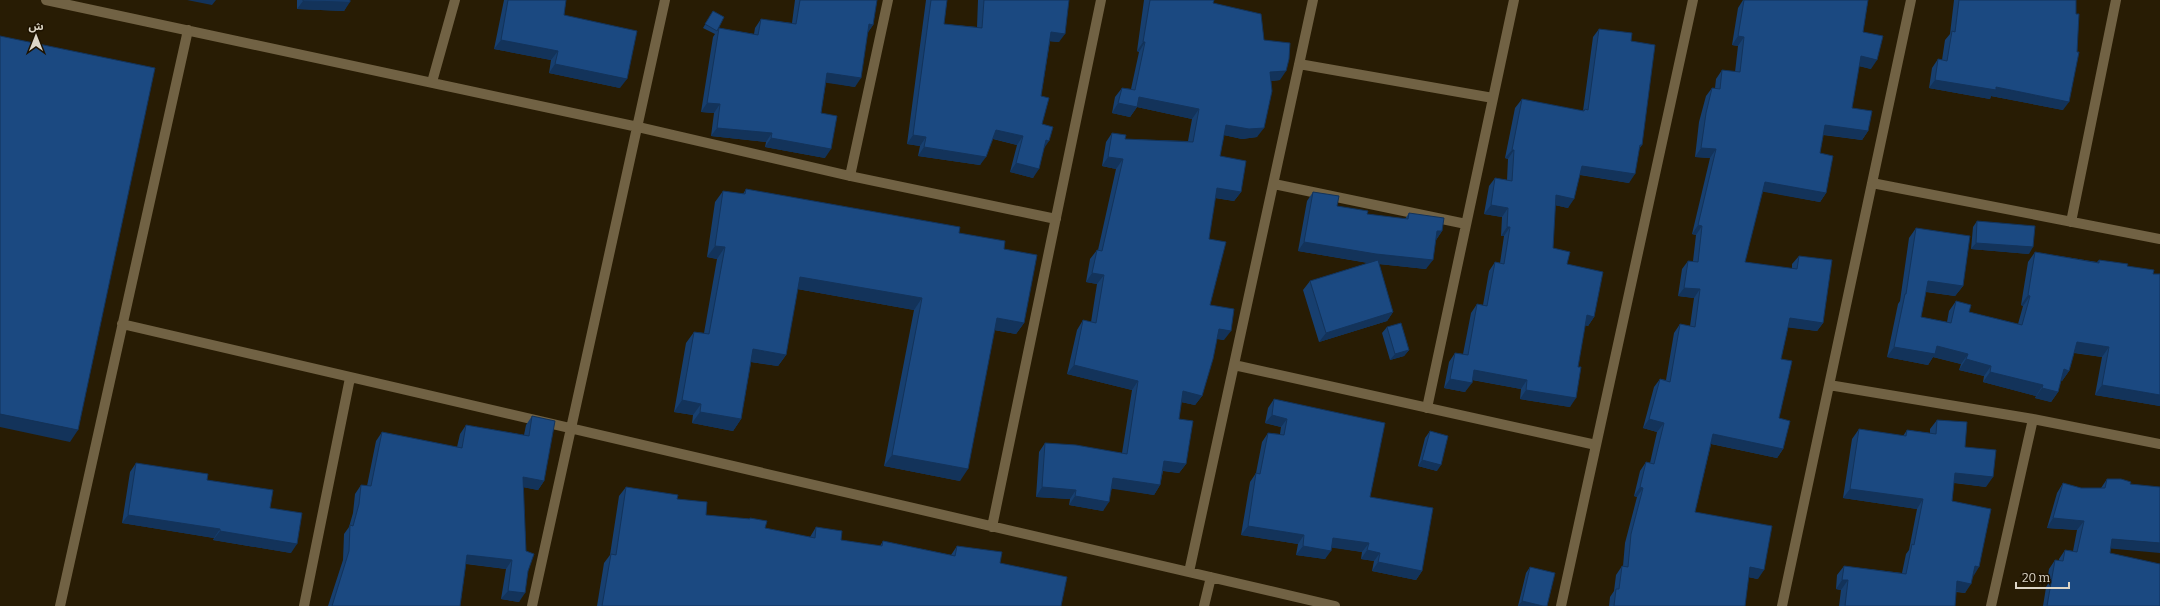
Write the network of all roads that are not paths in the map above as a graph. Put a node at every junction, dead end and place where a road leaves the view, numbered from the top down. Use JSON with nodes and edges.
{"nodes":[{"id":1,"x":46,"y":0,"type":"edge"},
{"id":2,"x":455,"y":0,"type":"edge"},
{"id":3,"x":665,"y":0,"type":"edge"},
{"id":4,"x":888,"y":0,"type":"edge"},
{"id":5,"x":1101,"y":0,"type":"edge"},
{"id":6,"x":1313,"y":0,"type":"edge"},
{"id":7,"x":1514,"y":0,"type":"edge"},
{"id":8,"x":1693,"y":0,"type":"edge"},
{"id":9,"x":1911,"y":0,"type":"edge"},
{"id":10,"x":2116,"y":0,"type":"edge"},
{"id":11,"x":188,"y":30,"type":"junction"},
{"id":12,"x":1299,"y":64,"type":"junction"},
{"id":13,"x":432,"y":82,"type":"junction"},
{"id":14,"x":1493,"y":98,"type":"junction"},
{"id":15,"x":638,"y":127,"type":"junction"},
{"id":16,"x":850,"y":176,"type":"junction"},
{"id":17,"x":1872,"y":183,"type":"junction"},
{"id":18,"x":1274,"y":184,"type":"junction"},
{"id":19,"x":1056,"y":219,"type":"junction"},
{"id":20,"x":2071,"y":222,"type":"junction"},
{"id":21,"x":1466,"y":224,"type":"junction"},
{"id":22,"x":2160,"y":239,"type":"edge"},
{"id":23,"x":122,"y":324,"type":"junction"},
{"id":24,"x":1234,"y":366,"type":"junction"},
{"id":25,"x":350,"y":378,"type":"junction"},
{"id":26,"x":1829,"y":385,"type":"junction"},
{"id":27,"x":1427,"y":408,"type":"junction"},
{"id":28,"x":2033,"y":419,"type":"junction"},
{"id":29,"x":571,"y":429,"type":"junction"},
{"id":30,"x":2160,"y":444,"type":"edge"},
{"id":31,"x":1596,"y":445,"type":"junction"},
{"id":32,"x":992,"y":527,"type":"junction"},
{"id":33,"x":1189,"y":572,"type":"junction"},
{"id":34,"x":1211,"y":577,"type":"junction"},
{"id":35,"x":60,"y":606,"type":"edge"},
{"id":36,"x":304,"y":606,"type":"edge"},
{"id":37,"x":532,"y":606,"type":"edge"},
{"id":38,"x":1204,"y":606,"type":"edge"},
{"id":39,"x":1335,"y":606,"type":"edge"},
{"id":40,"x":1561,"y":606,"type":"edge"},
{"id":41,"x":1782,"y":606,"type":"edge"},
{"id":42,"x":1990,"y":606,"type":"edge"}],
"edges":[{"from":1,"to":11,"type":"street"},
{"from":2,"to":13,"type":"street"},
{"from":3,"to":15,"type":"street"},
{"from":4,"to":16,"type":"street"},
{"from":5,"to":19,"type":"street"},
{"from":6,"to":12,"type":"street"},
{"from":7,"to":14,"type":"street"},
{"from":8,"to":31,"type":"street"},
{"from":9,"to":17,"type":"street"},
{"from":10,"to":20,"type":"street"},
{"from":11,"to":13,"type":"street"},
{"from":11,"to":23,"type":"street"},
{"from":12,"to":14,"type":"street"},
{"from":12,"to":18,"type":"street"},
{"from":13,"to":15,"type":"street"},
{"from":14,"to":21,"type":"street"},
{"from":15,"to":16,"type":"street"},
{"from":15,"to":29,"type":"street"},
{"from":16,"to":19,"type":"street"},
{"from":17,"to":20,"type":"street"},
{"from":17,"to":26,"type":"street"},
{"from":18,"to":21,"type":"street"},
{"from":18,"to":24,"type":"street"},
{"from":19,"to":32,"type":"street"},
{"from":20,"to":22,"type":"street"},
{"from":21,"to":27,"type":"street"},
{"from":23,"to":25,"type":"street"},
{"from":23,"to":35,"type":"street"},
{"from":24,"to":27,"type":"street"},
{"from":24,"to":33,"type":"street"},
{"from":25,"to":29,"type":"street"},
{"from":25,"to":36,"type":"street"},
{"from":26,"to":28,"type":"street"},
{"from":26,"to":41,"type":"street"},
{"from":27,"to":31,"type":"street"},
{"from":28,"to":30,"type":"street"},
{"from":28,"to":42,"type":"street"},
{"from":29,"to":32,"type":"street"},
{"from":29,"to":37,"type":"street"},
{"from":31,"to":40,"type":"street"},
{"from":32,"to":33,"type":"street"},
{"from":33,"to":34,"type":"street"},
{"from":34,"to":38,"type":"street"},
{"from":34,"to":39,"type":"street"}]}
